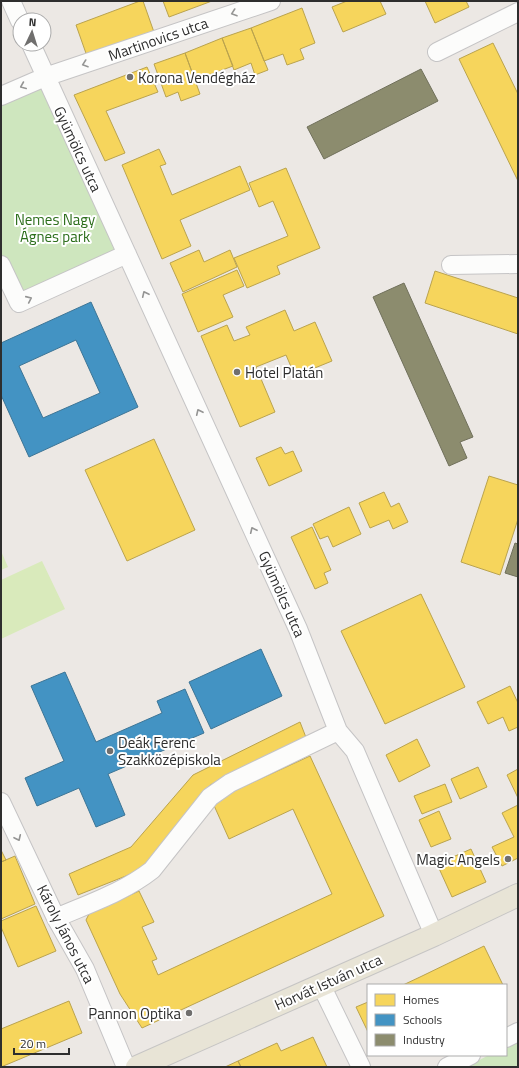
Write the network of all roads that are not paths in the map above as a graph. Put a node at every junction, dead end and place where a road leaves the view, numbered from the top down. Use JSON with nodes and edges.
{"nodes":[{"id":1,"x":11,"y":1,"type":"edge"},
{"id":2,"x":271,"y":1,"type":"edge"},
{"id":3,"x":16,"y":12,"type":"edge"},
{"id":4,"x":518,"y":12,"type":"edge"},
{"id":5,"x":34,"y":52,"type":"edge"},
{"id":6,"x":437,"y":52,"type":"dead end"},
{"id":7,"x":45,"y":77,"type":"junction"},
{"id":8,"x":1,"y":96,"type":"edge"},
{"id":9,"x":127,"y":254,"type":"junction"},
{"id":10,"x":518,"y":264,"type":"edge"},
{"id":11,"x":1,"y":265,"type":"edge"},
{"id":12,"x":451,"y":266,"type":"dead end"},
{"id":13,"x":338,"y":731,"type":"junction"},
{"id":14,"x":1,"y":802,"type":"edge"},
{"id":15,"x":518,"y":895,"type":"edge"},
{"id":16,"x":56,"y":918,"type":"junction"},
{"id":17,"x":434,"y":935,"type":"junction"},
{"id":18,"x":321,"y":985,"type":"junction"},
{"id":19,"x":518,"y":1032,"type":"edge"},
{"id":20,"x":507,"y":1038,"type":"edge"},
{"id":21,"x":469,"y":1056,"type":"edge"},
{"id":22,"x":126,"y":1067,"type":"edge"},
{"id":23,"x":137,"y":1067,"type":"edge"},
{"id":24,"x":360,"y":1067,"type":"edge"},
{"id":25,"x":447,"y":1067,"type":"edge"}],
"edges":[{"from":1,"to":3,"type":"street"},
{"from":2,"to":7,"type":"street","name":"Martinovics utca","one_way":true},
{"from":4,"to":6,"type":"street"},
{"from":5,"to":7,"type":"street","name":"Gyümölcs utca"},
{"from":7,"to":8,"type":"street","name":"Martinovics utca","one_way":true},
{"from":7,"to":9,"type":"street","name":"Gyümölcs utca"},
{"from":11,"to":9,"type":"street","one_way":true},
{"from":13,"to":9,"type":"street","name":"Gyümölcs utca","one_way":true},
{"from":10,"to":12,"type":"street"},
{"from":13,"to":16,"type":"street"},
{"from":13,"to":17,"type":"street","name":"Gyümölcs utca"},
{"from":14,"to":16,"type":"street","name":"Károly János utca","one_way":true},
{"from":15,"to":17,"type":"main road","name":"Horvát István utca"},
{"from":16,"to":22,"type":"street","name":"Károly János utca"},
{"from":17,"to":18,"type":"main road","name":"Horvát István utca"},
{"from":18,"to":23,"type":"main road","name":"Horvát István utca"},
{"from":18,"to":24,"type":"street"},
{"from":19,"to":20,"type":"street"},
{"from":21,"to":25,"type":"street"}]}
